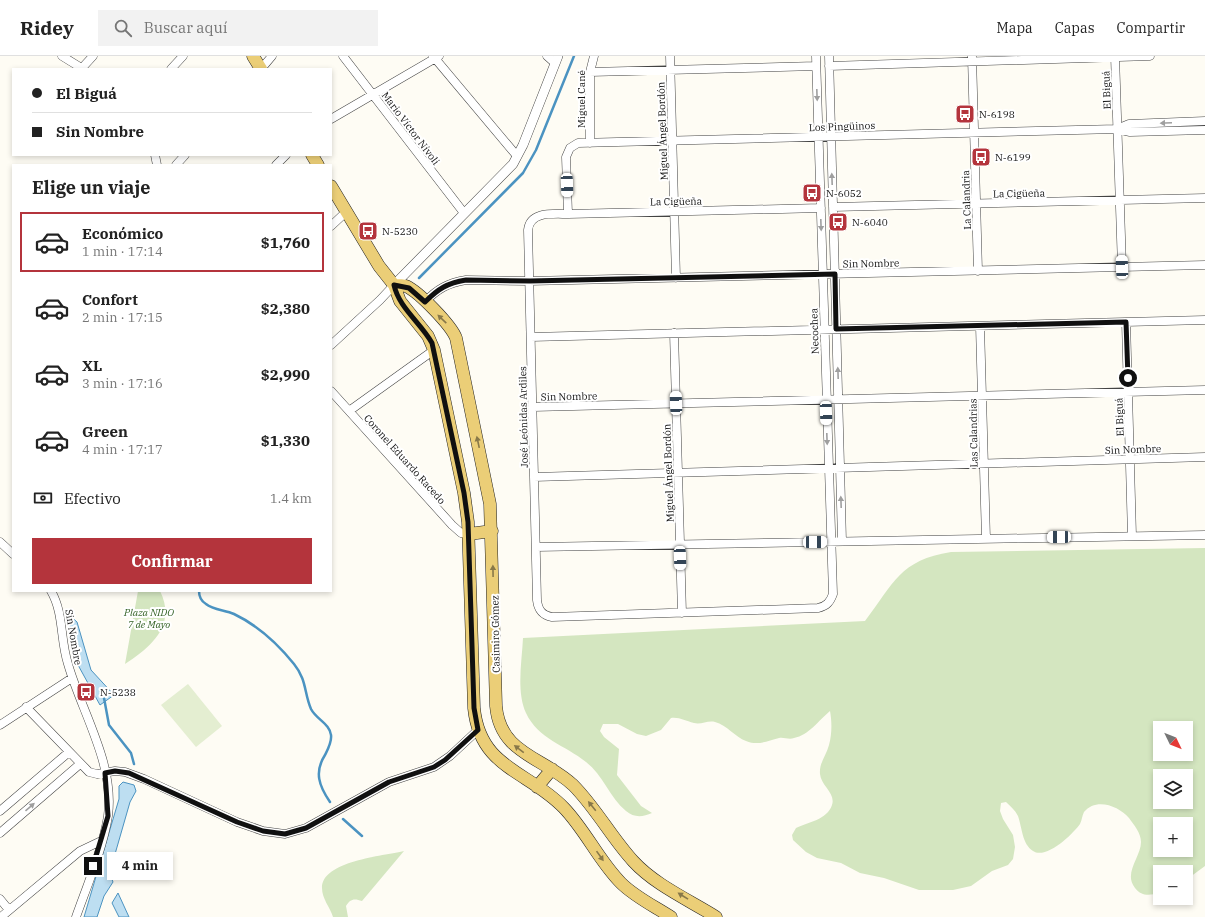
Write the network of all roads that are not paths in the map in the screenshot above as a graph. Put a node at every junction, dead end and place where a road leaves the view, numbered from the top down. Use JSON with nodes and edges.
{"nodes":[{"id":1,"x":62,"y":56,"type":"edge"},
{"id":2,"x":93,"y":56,"type":"edge"},
{"id":3,"x":183,"y":56,"type":"edge"},
{"id":4,"x":253,"y":56,"type":"edge"},
{"id":5,"x":272,"y":56,"type":"edge"},
{"id":6,"x":343,"y":56,"type":"edge"},
{"id":7,"x":547,"y":56,"type":"edge"},
{"id":8,"x":594,"y":56,"type":"edge"},
{"id":9,"x":670,"y":56,"type":"edge"},
{"id":10,"x":816,"y":56,"type":"edge"},
{"id":11,"x":829,"y":56,"type":"edge"},
{"id":12,"x":1150,"y":56,"type":"edge"},
{"id":13,"x":436,"y":57,"type":"edge"},
{"id":14,"x":1115,"y":57,"type":"edge"},
{"id":15,"x":972,"y":59,"type":"edge"},
{"id":16,"x":557,"y":60,"type":"edge"},
{"id":17,"x":816,"y":66,"type":"junction"},
{"id":18,"x":829,"y":66,"type":"junction"},
{"id":19,"x":80,"y":68,"type":"edge"},
{"id":20,"x":83,"y":68,"type":"edge"},
{"id":21,"x":172,"y":68,"type":"edge"},
{"id":22,"x":260,"y":68,"type":"edge"},
{"id":23,"x":262,"y":68,"type":"edge"},
{"id":24,"x":670,"y":70,"type":"junction"},
{"id":25,"x":590,"y":72,"type":"junction"},
{"id":26,"x":373,"y":94,"type":"junction"},
{"id":27,"x":332,"y":118,"type":"edge"},
{"id":28,"x":1205,"y":121,"type":"edge"},
{"id":29,"x":1117,"y":129,"type":"junction"},
{"id":30,"x":1205,"y":130,"type":"edge"},
{"id":31,"x":974,"y":133,"type":"junction"},
{"id":32,"x":831,"y":136,"type":"junction"},
{"id":33,"x":818,"y":137,"type":"junction"},
{"id":34,"x":672,"y":141,"type":"junction"},
{"id":35,"x":590,"y":143,"type":"junction"},
{"id":36,"x":183,"y":156,"type":"edge"},
{"id":37,"x":285,"y":156,"type":"edge"},
{"id":38,"x":518,"y":156,"type":"junction"},
{"id":39,"x":177,"y":164,"type":"edge"},
{"id":40,"x":277,"y":164,"type":"edge"},
{"id":41,"x":332,"y":188,"type":"edge"},
{"id":42,"x":1205,"y":198,"type":"edge"},
{"id":43,"x":1120,"y":200,"type":"junction"},
{"id":44,"x":976,"y":204,"type":"junction"},
{"id":45,"x":820,"y":208,"type":"junction"},
{"id":46,"x":833,"y":208,"type":"junction"},
{"id":47,"x":346,"y":212,"type":"junction"},
{"id":48,"x":674,"y":212,"type":"junction"},
{"id":49,"x":464,"y":213,"type":"junction"},
{"id":50,"x":568,"y":214,"type":"junction"},
{"id":51,"x":533,"y":219,"type":"joint"},
{"id":52,"x":332,"y":225,"type":"edge"},
{"id":53,"x":1205,"y":265,"type":"edge"},
{"id":54,"x":1122,"y":267,"type":"junction"},
{"id":55,"x":978,"y":271,"type":"junction"},
{"id":56,"x":822,"y":274,"type":"junction"},
{"id":57,"x":835,"y":274,"type":"junction"},
{"id":58,"x":676,"y":278,"type":"junction"},
{"id":59,"x":530,"y":281,"type":"junction"},
{"id":60,"x":394,"y":285,"type":"junction"},
{"id":61,"x":425,"y":302,"type":"junction"},
{"id":62,"x":1205,"y":320,"type":"edge"},
{"id":63,"x":1126,"y":322,"type":"junction"},
{"id":64,"x":980,"y":326,"type":"junction"},
{"id":65,"x":836,"y":329,"type":"junction"},
{"id":66,"x":824,"y":330,"type":"junction"},
{"id":67,"x":674,"y":333,"type":"junction"},
{"id":68,"x":531,"y":337,"type":"junction"},
{"id":69,"x":332,"y":344,"type":"edge"},
{"id":70,"x":434,"y":350,"type":"junction"},
{"id":71,"x":1205,"y":390,"type":"edge"},
{"id":72,"x":332,"y":391,"type":"edge"},
{"id":73,"x":1128,"y":392,"type":"junction"},
{"id":74,"x":982,"y":396,"type":"junction"},
{"id":75,"x":838,"y":399,"type":"junction"},
{"id":76,"x":826,"y":400,"type":"junction"},
{"id":77,"x":676,"y":403,"type":"junction"},
{"id":78,"x":533,"y":407,"type":"junction"},
{"id":79,"x":349,"y":411,"type":"junction"},
{"id":80,"x":1205,"y":457,"type":"edge"},
{"id":81,"x":1130,"y":459,"type":"junction"},
{"id":82,"x":984,"y":464,"type":"junction"},
{"id":83,"x":828,"y":468,"type":"junction"},
{"id":84,"x":840,"y":468,"type":"junction"},
{"id":85,"x":678,"y":473,"type":"junction"},
{"id":86,"x":534,"y":477,"type":"junction"},
{"id":87,"x":492,"y":531,"type":"junction"},
{"id":88,"x":469,"y":534,"type":"junction"},
{"id":89,"x":1205,"y":535,"type":"edge"},
{"id":90,"x":1132,"y":536,"type":"junction"},
{"id":91,"x":986,"y":539,"type":"junction"},
{"id":92,"x":842,"y":541,"type":"junction"},
{"id":93,"x":0,"y":542,"type":"edge"},
{"id":94,"x":830,"y":542,"type":"junction"},
{"id":95,"x":680,"y":544,"type":"junction"},
{"id":96,"x":536,"y":547,"type":"junction"},
{"id":97,"x":12,"y":553,"type":"edge"},
{"id":98,"x":51,"y":592,"type":"edge"},
{"id":99,"x":682,"y":613,"type":"junction"},
{"id":100,"x":72,"y":678,"type":"junction"},
{"id":101,"x":26,"y":707,"type":"junction"},
{"id":102,"x":0,"y":725,"type":"edge"},
{"id":103,"x":478,"y":730,"type":"junction"},
{"id":104,"x":69,"y":752,"type":"junction"},
{"id":105,"x":80,"y":764,"type":"junction"},
{"id":106,"x":552,"y":769,"type":"junction"},
{"id":107,"x":105,"y":773,"type":"junction"},
{"id":108,"x":537,"y":787,"type":"junction"},
{"id":109,"x":0,"y":811,"type":"edge"},
{"id":110,"x":0,"y":833,"type":"edge"},
{"id":111,"x":101,"y":840,"type":"junction"},
{"id":112,"x":0,"y":899,"type":"edge"},
{"id":113,"x":9,"y":910,"type":"junction"},
{"id":114,"x":1,"y":917,"type":"edge"},
{"id":115,"x":76,"y":917,"type":"edge"},
{"id":116,"x":671,"y":917,"type":"edge"},
{"id":117,"x":716,"y":917,"type":"edge"}],
"edges":[{"from":1,"to":19,"type":"street"},
{"from":2,"to":20,"type":"street"},
{"from":3,"to":21,"type":"street"},
{"from":4,"to":22,"type":"main road"},
{"from":5,"to":23,"type":"street"},
{"from":6,"to":26,"type":"street","name":"Mario Víctor Nívoli"},
{"from":7,"to":16,"type":"street"},
{"from":8,"to":25,"type":"street","name":"Miguel Cané"},
{"from":9,"to":24,"type":"street","name":"Miguel Ángel Bordón"},
{"from":10,"to":17,"type":"street","name":"Necochea"},
{"from":11,"to":18,"type":"street"},
{"from":12,"to":14,"type":"street"},
{"from":13,"to":26,"type":"street"},
{"from":13,"to":38,"type":"street"},
{"from":14,"to":15,"type":"street"},
{"from":14,"to":29,"type":"street","name":"El Biguá"},
{"from":15,"to":18,"type":"street"},
{"from":15,"to":31,"type":"street","name":"La Calandria"},
{"from":16,"to":38,"type":"street"},
{"from":17,"to":24,"type":"street"},
{"from":17,"to":33,"type":"street","name":"Necochea","one_way":true},
{"from":18,"to":32,"type":"street"},
{"from":24,"to":25,"type":"street"},
{"from":24,"to":34,"type":"street","name":"Miguel Ángel Bordón"},
{"from":25,"to":35,"type":"street","name":"Miguel Cané"},
{"from":26,"to":27,"type":"street"},
{"from":26,"to":49,"type":"street","name":"Mario Víctor Nívoli"},
{"from":28,"to":29,"type":"street","name":"Los Pingüinos","one_way":true},
{"from":29,"to":30,"type":"street","name":"Los Pingüinos"},
{"from":29,"to":31,"type":"street","name":"Los Pingüinos"},
{"from":29,"to":43,"type":"street","name":"El Biguá"},
{"from":31,"to":32,"type":"street","name":"Los Pingüinos"},
{"from":31,"to":44,"type":"street","name":"La Calandria"},
{"from":32,"to":33,"type":"street","name":"Los Pingüinos"},
{"from":46,"to":32,"type":"street","one_way":true},
{"from":33,"to":34,"type":"street","name":"Los Pingüinos"},
{"from":33,"to":45,"type":"street","name":"Necochea"},
{"from":34,"to":35,"type":"street","name":"Los Pingüinos"},
{"from":34,"to":48,"type":"street","name":"Miguel Ángel Bordón"},
{"from":35,"to":50,"type":"street","name":"Los Pingüinos"},
{"from":36,"to":39,"type":"street"},
{"from":37,"to":40,"type":"street"},
{"from":38,"to":49,"type":"street"},
{"from":41,"to":47,"type":"main road"},
{"from":42,"to":43,"type":"street","name":"La Cigüeña"},
{"from":43,"to":44,"type":"street","name":"La Cigüeña"},
{"from":43,"to":54,"type":"street","name":"El Biguá"},
{"from":44,"to":46,"type":"street","name":"La Cigüeña"},
{"from":44,"to":55,"type":"street","name":"La Calandria"},
{"from":45,"to":48,"type":"street","name":"La Cigüeña"},
{"from":45,"to":56,"type":"street","name":"Necochea","one_way":true},
{"from":46,"to":57,"type":"street"},
{"from":47,"to":52,"type":"street"},
{"from":47,"to":60,"type":"main road"},
{"from":48,"to":50,"type":"street","name":"La Cigüeña"},
{"from":48,"to":58,"type":"street","name":"Miguel Ángel Bordón"},
{"from":49,"to":60,"type":"street"},
{"from":50,"to":51,"type":"street","name":"La Cigüeña"},
{"from":51,"to":59,"type":"street","name":"José Leónidas Ardiles"},
{"from":53,"to":54,"type":"street","name":"Sin Nombre"},
{"from":54,"to":55,"type":"street","name":"Sin Nombre"},
{"from":55,"to":57,"type":"street","name":"Sin Nombre"},
{"from":56,"to":57,"type":"street","name":"Sin Nombre"},
{"from":56,"to":58,"type":"street","name":"Sin Nombre"},
{"from":56,"to":66,"type":"street","name":"Necochea"},
{"from":57,"to":65,"type":"street"},
{"from":58,"to":59,"type":"street","name":"Sin Nombre"},
{"from":59,"to":61,"type":"street","name":"Sin Nombre"},
{"from":59,"to":68,"type":"street","name":"José Leónidas Ardiles"},
{"from":60,"to":61,"type":"main road","name":"Casimiro Gómez"},
{"from":60,"to":69,"type":"street"},
{"from":60,"to":70,"type":"main road"},
{"from":87,"to":61,"type":"main road","name":"Casimiro Gómez","one_way":true},
{"from":62,"to":63,"type":"street"},
{"from":63,"to":64,"type":"street"},
{"from":63,"to":73,"type":"street","name":"El Biguá"},
{"from":64,"to":65,"type":"street"},
{"from":64,"to":74,"type":"street","name":"Las Calandrias"},
{"from":65,"to":66,"type":"street"},
{"from":75,"to":65,"type":"street","one_way":true},
{"from":66,"to":67,"type":"street"},
{"from":66,"to":76,"type":"street","name":"Necochea"},
{"from":67,"to":68,"type":"street"},
{"from":67,"to":77,"type":"street","name":"Miguel Ángel Bordón"},
{"from":68,"to":78,"type":"street","name":"José Leónidas Ardiles"},
{"from":70,"to":79,"type":"street"},
{"from":70,"to":88,"type":"main road"},
{"from":71,"to":73,"type":"street","name":"Sin Nombre"},
{"from":72,"to":79,"type":"street","name":"Coronel Eduardo Racedo"},
{"from":73,"to":74,"type":"street","name":"Sin Nombre"},
{"from":73,"to":81,"type":"street","name":"El Biguá"},
{"from":74,"to":75,"type":"street","name":"Sin Nombre"},
{"from":74,"to":82,"type":"street","name":"Las Calandrias"},
{"from":75,"to":76,"type":"street","name":"Sin Nombre"},
{"from":75,"to":84,"type":"street"},
{"from":76,"to":77,"type":"street","name":"Sin Nombre"},
{"from":76,"to":83,"type":"street","name":"Necochea","one_way":true},
{"from":77,"to":78,"type":"street","name":"Sin Nombre"},
{"from":77,"to":85,"type":"street","name":"Miguel Ángel Bordón"},
{"from":78,"to":86,"type":"street","name":"José Leónidas Ardiles"},
{"from":79,"to":88,"type":"street","name":"Coronel Eduardo Racedo"},
{"from":80,"to":81,"type":"street","name":"Sin Nombre"},
{"from":81,"to":82,"type":"street","name":"Sin Nombre"},
{"from":81,"to":90,"type":"street","name":"El Biguá"},
{"from":82,"to":84,"type":"street","name":"Sin Nombre"},
{"from":82,"to":91,"type":"street","name":"Las Calandrias"},
{"from":83,"to":84,"type":"street","name":"Sin Nombre"},
{"from":83,"to":85,"type":"street","name":"Sin Nombre"},
{"from":83,"to":94,"type":"street","name":"Necochea"},
{"from":92,"to":84,"type":"street","one_way":true},
{"from":85,"to":86,"type":"street","name":"Sin Nombre"},
{"from":85,"to":95,"type":"street","name":"Miguel Ángel Bordón"},
{"from":86,"to":96,"type":"street","name":"José Leónidas Ardiles"},
{"from":87,"to":88,"type":"main road"},
{"from":106,"to":87,"type":"main road","name":"Casimiro Gómez","one_way":true},
{"from":88,"to":103,"type":"main road"},
{"from":89,"to":90,"type":"street"},
{"from":90,"to":91,"type":"street"},
{"from":91,"to":92,"type":"street"},
{"from":92,"to":94,"type":"street"},
{"from":93,"to":97,"type":"street"},
{"from":94,"to":95,"type":"street"},
{"from":94,"to":99,"type":"street","name":"Necochea"},
{"from":95,"to":96,"type":"street"},
{"from":95,"to":99,"type":"street","name":"Miguel Ángel Bordón"},
{"from":96,"to":99,"type":"street","name":"José Leónidas Ardiles"},
{"from":98,"to":100,"type":"street","name":"Sin Nombre"},
{"from":100,"to":101,"type":"street"},
{"from":100,"to":107,"type":"street","name":"Sin Nombre"},
{"from":101,"to":102,"type":"street"},
{"from":101,"to":104,"type":"street"},
{"from":103,"to":107,"type":"street"},
{"from":103,"to":108,"type":"main road"},
{"from":104,"to":105,"type":"street"},
{"from":104,"to":109,"type":"street"},
{"from":105,"to":107,"type":"street"},
{"from":110,"to":105,"type":"street","one_way":true},
{"from":106,"to":108,"type":"main road"},
{"from":117,"to":106,"type":"main road","name":"Casimiro Gómez","one_way":true},
{"from":107,"to":111,"type":"street","name":"Sin Nombre"},
{"from":108,"to":116,"type":"main road","one_way":true},
{"from":111,"to":113,"type":"street"},
{"from":111,"to":115,"type":"street","name":"Sin Nombre"},
{"from":112,"to":113,"type":"street"},
{"from":113,"to":114,"type":"street"}]}
